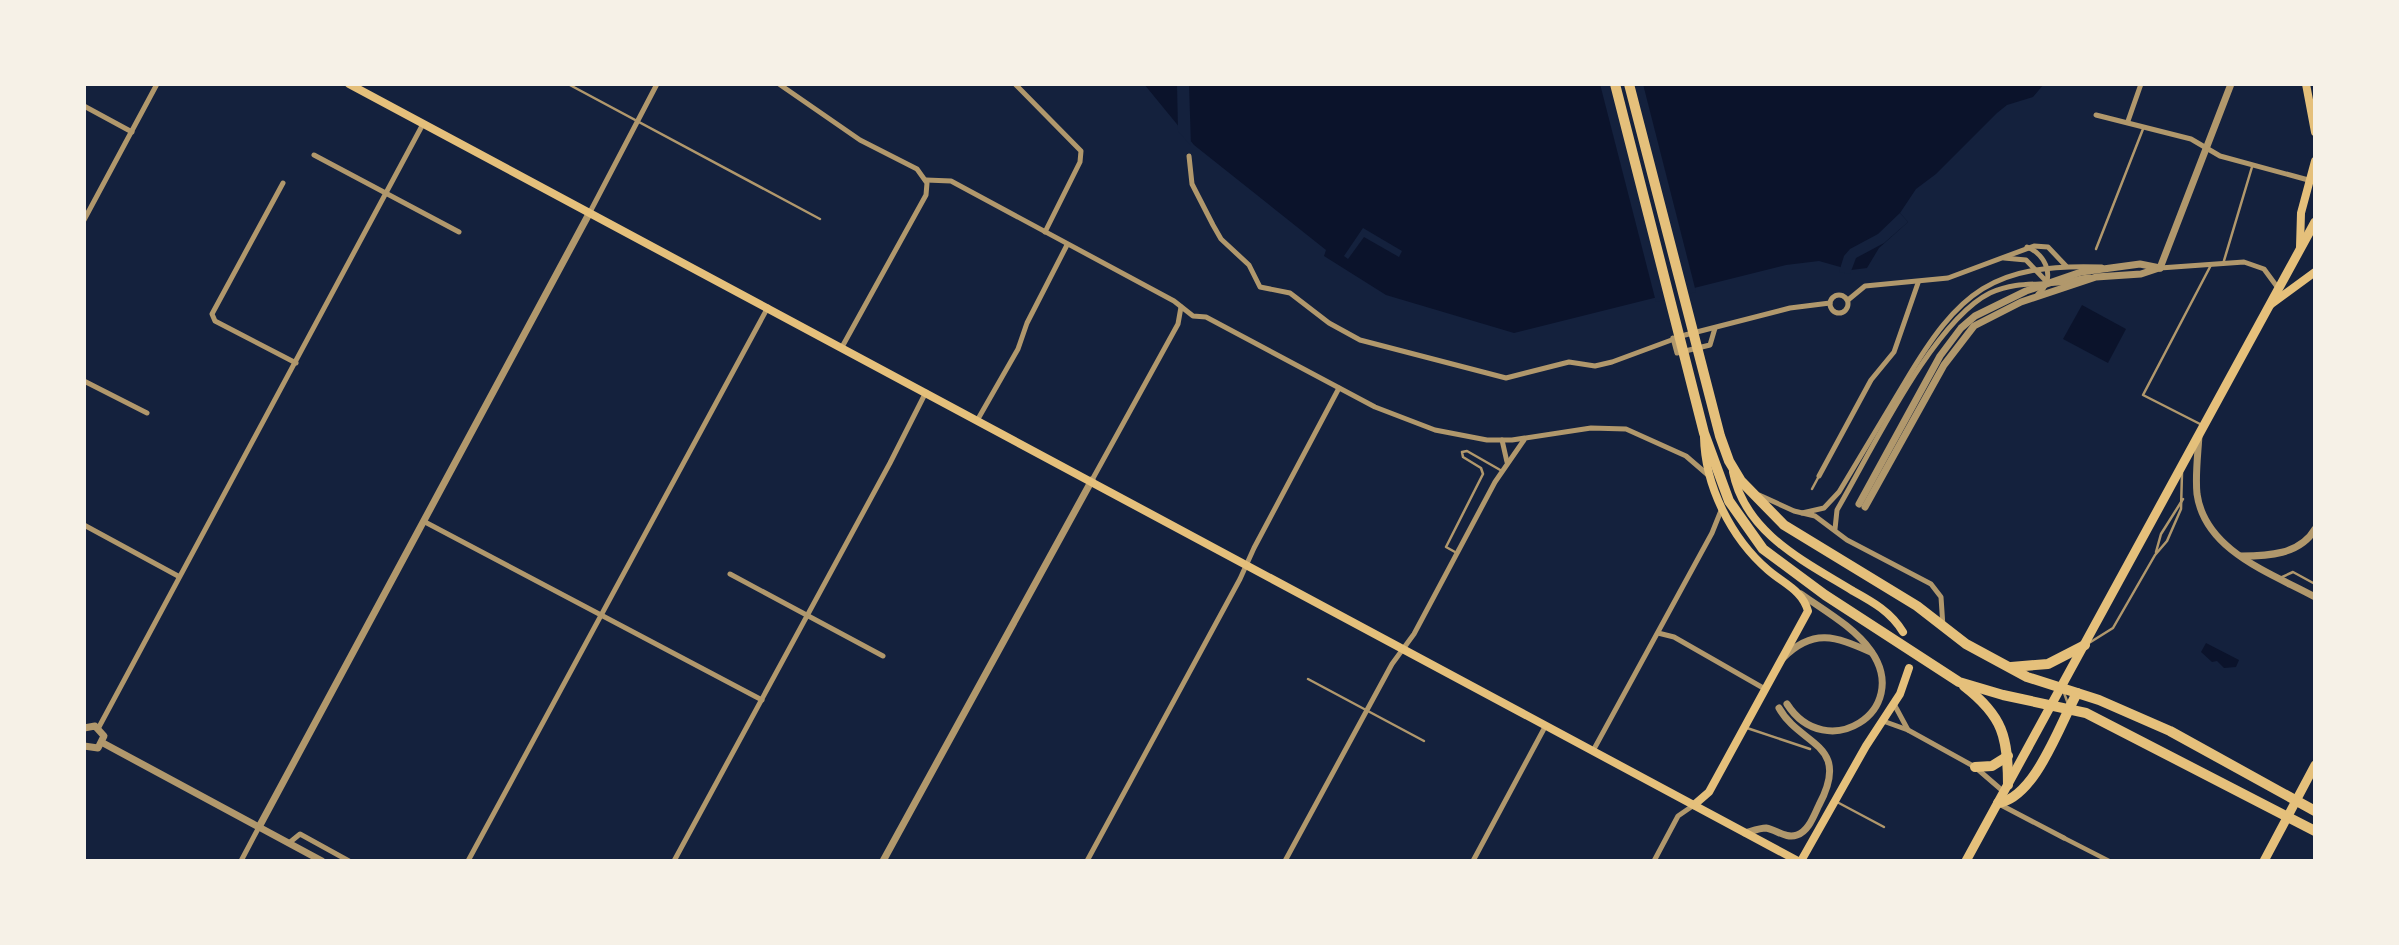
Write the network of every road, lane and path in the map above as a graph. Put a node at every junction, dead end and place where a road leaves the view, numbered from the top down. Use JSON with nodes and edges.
{"nodes":[{"id":1,"x":157,"y":84,"type":"edge"},
{"id":2,"x":349,"y":84,"type":"edge"},
{"id":3,"x":568,"y":84,"type":"edge"},
{"id":4,"x":657,"y":84,"type":"edge"},
{"id":5,"x":779,"y":84,"type":"edge"},
{"id":6,"x":1015,"y":84,"type":"edge"},
{"id":7,"x":1615,"y":84,"type":"edge"},
{"id":8,"x":1629,"y":84,"type":"edge"},
{"id":9,"x":2141,"y":84,"type":"edge"},
{"id":10,"x":2231,"y":84,"type":"edge"},
{"id":11,"x":2306,"y":84,"type":"edge"},
{"id":12,"x":84,"y":106,"type":"edge"},
{"id":13,"x":2096,"y":115,"type":"dead end"},
{"id":14,"x":637,"y":121,"type":"junction"},
{"id":15,"x":2128,"y":121,"type":"junction"},
{"id":16,"x":423,"y":124,"type":"junction"},
{"id":17,"x":2144,"y":126,"type":"junction"},
{"id":18,"x":132,"y":132,"type":"junction"},
{"id":19,"x":2315,"y":132,"type":"edge"},
{"id":20,"x":2207,"y":147,"type":"junction"},
{"id":21,"x":314,"y":155,"type":"dead end"},
{"id":22,"x":1189,"y":156,"type":"dead end"},
{"id":23,"x":2315,"y":161,"type":"edge"},
{"id":24,"x":2253,"y":165,"type":"junction"},
{"id":25,"x":926,"y":180,"type":"junction"},
{"id":26,"x":2312,"y":181,"type":"junction"},
{"id":27,"x":283,"y":183,"type":"dead end"},
{"id":28,"x":387,"y":193,"type":"junction"},
{"id":29,"x":590,"y":212,"type":"junction"},
{"id":30,"x":820,"y":219,"type":"dead end"},
{"id":31,"x":84,"y":220,"type":"edge"},
{"id":32,"x":2315,"y":222,"type":"edge"},
{"id":33,"x":459,"y":232,"type":"dead end"},
{"id":34,"x":1045,"y":232,"type":"junction"},
{"id":35,"x":1067,"y":245,"type":"junction"},
{"id":36,"x":2028,"y":247,"type":"junction"},
{"id":37,"x":2300,"y":248,"type":"junction"},
{"id":38,"x":2096,"y":249,"type":"dead end"},
{"id":39,"x":2000,"y":258,"type":"junction"},
{"id":40,"x":2223,"y":264,"type":"junction"},
{"id":41,"x":2211,"y":265,"type":"junction"},
{"id":42,"x":2067,"y":266,"type":"junction"},
{"id":43,"x":2102,"y":267,"type":"junction"},
{"id":44,"x":2160,"y":268,"type":"junction"},
{"id":45,"x":2046,"y":269,"type":"junction"},
{"id":46,"x":2035,"y":271,"type":"junction"},
{"id":47,"x":2314,"y":273,"type":"edge"},
{"id":48,"x":2096,"y":277,"type":"junction"},
{"id":49,"x":2048,"y":282,"type":"junction"},
{"id":50,"x":1918,"y":283,"type":"junction"},
{"id":51,"x":2278,"y":289,"type":"junction"},
{"id":52,"x":2035,"y":296,"type":"junction"},
{"id":53,"x":1848,"y":300,"type":"junction"},
{"id":54,"x":1830,"y":303,"type":"junction"},
{"id":55,"x":768,"y":307,"type":"junction"},
{"id":56,"x":1181,"y":307,"type":"junction"},
{"id":57,"x":2268,"y":307,"type":"junction"},
{"id":58,"x":1193,"y":316,"type":"junction"},
{"id":59,"x":1178,"y":324,"type":"junction"},
{"id":60,"x":1715,"y":328,"type":"junction"},
{"id":61,"x":1673,"y":338,"type":"junction"},
{"id":62,"x":842,"y":347,"type":"junction"},
{"id":63,"x":296,"y":363,"type":"junction"},
{"id":64,"x":84,"y":381,"type":"edge"},
{"id":65,"x":1339,"y":388,"type":"junction"},
{"id":66,"x":926,"y":392,"type":"junction"},
{"id":67,"x":147,"y":412,"type":"dead end"},
{"id":68,"x":978,"y":419,"type":"junction"},
{"id":69,"x":2201,"y":430,"type":"junction"},
{"id":70,"x":1704,"y":431,"type":"junction"},
{"id":71,"x":1502,"y":440,"type":"junction"},
{"id":72,"x":1524,"y":440,"type":"junction"},
{"id":73,"x":1507,"y":462,"type":"junction"},
{"id":74,"x":2182,"y":466,"type":"junction"},
{"id":75,"x":1733,"y":469,"type":"junction"},
{"id":76,"x":1502,"y":471,"type":"junction"},
{"id":77,"x":1819,"y":476,"type":"joint"},
{"id":78,"x":1710,"y":477,"type":"junction"},
{"id":79,"x":1092,"y":480,"type":"junction"},
{"id":80,"x":1747,"y":489,"type":"junction"},
{"id":81,"x":1812,"y":489,"type":"dead end"},
{"id":82,"x":2184,"y":498,"type":"junction"},
{"id":83,"x":1722,"y":508,"type":"junction"},
{"id":84,"x":1802,"y":513,"type":"junction"},
{"id":85,"x":425,"y":522,"type":"junction"},
{"id":86,"x":84,"y":525,"type":"edge"},
{"id":87,"x":1835,"y":529,"type":"junction"},
{"id":88,"x":2315,"y":529,"type":"edge"},
{"id":89,"x":1458,"y":554,"type":"junction"},
{"id":90,"x":2155,"y":555,"type":"junction"},
{"id":91,"x":2240,"y":556,"type":"junction"},
{"id":92,"x":1247,"y":563,"type":"junction"},
{"id":93,"x":730,"y":575,"type":"dead end"},
{"id":94,"x":178,"y":576,"type":"junction"},
{"id":95,"x":2280,"y":578,"type":"junction"},
{"id":96,"x":2315,"y":584,"type":"edge"},
{"id":97,"x":1801,"y":594,"type":"junction"},
{"id":98,"x":2315,"y":597,"type":"edge"},
{"id":99,"x":807,"y":616,"type":"junction"},
{"id":100,"x":602,"y":617,"type":"junction"},
{"id":101,"x":1943,"y":627,"type":"junction"},
{"id":102,"x":1903,"y":632,"type":"dead end"},
{"id":103,"x":1658,"y":633,"type":"junction"},
{"id":104,"x":2085,"y":645,"type":"junction"},
{"id":105,"x":1404,"y":648,"type":"junction"},
{"id":106,"x":1871,"y":652,"type":"junction"},
{"id":107,"x":883,"y":656,"type":"dead end"},
{"id":108,"x":1783,"y":659,"type":"junction"},
{"id":109,"x":2011,"y":667,"type":"junction"},
{"id":110,"x":1909,"y":668,"type":"dead end"},
{"id":111,"x":1308,"y":679,"type":"dead end"},
{"id":112,"x":1959,"y":681,"type":"junction"},
{"id":113,"x":2062,"y":688,"type":"junction"},
{"id":114,"x":1765,"y":689,"type":"junction"},
{"id":115,"x":2077,"y":693,"type":"junction"},
{"id":116,"x":762,"y":700,"type":"junction"},
{"id":117,"x":1894,"y":704,"type":"junction"},
{"id":118,"x":2053,"y":704,"type":"junction"},
{"id":119,"x":2069,"y":707,"type":"junction"},
{"id":120,"x":1367,"y":710,"type":"junction"},
{"id":121,"x":1884,"y":721,"type":"junction"},
{"id":122,"x":1546,"y":725,"type":"junction"},
{"id":123,"x":99,"y":727,"type":"junction"},
{"id":124,"x":1744,"y":727,"type":"junction"},
{"id":125,"x":84,"y":728,"type":"edge"},
{"id":126,"x":1908,"y":730,"type":"junction"},
{"id":127,"x":1424,"y":741,"type":"dead end"},
{"id":128,"x":103,"y":743,"type":"junction"},
{"id":129,"x":85,"y":749,"type":"edge"},
{"id":130,"x":1594,"y":749,"type":"junction"},
{"id":131,"x":1810,"y":749,"type":"dead end"},
{"id":132,"x":2008,"y":756,"type":"junction"},
{"id":133,"x":2315,"y":765,"type":"edge"},
{"id":134,"x":1975,"y":767,"type":"junction"},
{"id":135,"x":2006,"y":788,"type":"junction"},
{"id":136,"x":2296,"y":800,"type":"junction"},
{"id":137,"x":1835,"y":801,"type":"junction"},
{"id":138,"x":1998,"y":803,"type":"junction"},
{"id":139,"x":1693,"y":805,"type":"junction"},
{"id":140,"x":2315,"y":811,"type":"edge"},
{"id":141,"x":2286,"y":818,"type":"junction"},
{"id":142,"x":259,"y":827,"type":"junction"},
{"id":143,"x":1884,"y":827,"type":"dead end"},
{"id":144,"x":2315,"y":831,"type":"edge"},
{"id":145,"x":1745,"y":833,"type":"junction"},
{"id":146,"x":2064,"y":838,"type":"joint"},
{"id":147,"x":289,"y":843,"type":"junction"},
{"id":148,"x":241,"y":861,"type":"edge"},
{"id":149,"x":323,"y":861,"type":"edge"},
{"id":150,"x":349,"y":861,"type":"edge"},
{"id":151,"x":468,"y":861,"type":"edge"},
{"id":152,"x":674,"y":861,"type":"edge"},
{"id":153,"x":883,"y":861,"type":"edge"},
{"id":154,"x":1087,"y":861,"type":"edge"},
{"id":155,"x":1285,"y":861,"type":"edge"},
{"id":156,"x":1473,"y":861,"type":"edge"},
{"id":157,"x":1654,"y":861,"type":"edge"},
{"id":158,"x":1800,"y":861,"type":"edge"},
{"id":159,"x":1966,"y":861,"type":"edge"},
{"id":160,"x":2109,"y":861,"type":"edge"},
{"id":161,"x":2264,"y":861,"type":"edge"}],
"edges":[{"from":1,"to":18,"type":"street"},
{"from":2,"to":16,"type":"main road"},
{"from":3,"to":14,"type":"lane"},
{"from":4,"to":14,"type":"street"},
{"from":5,"to":25,"type":"street"},
{"from":6,"to":34,"type":"street"},
{"from":7,"to":70,"type":"highway"},
{"from":8,"to":75,"type":"highway"},
{"from":9,"to":15,"type":"street"},
{"from":10,"to":20,"type":"street"},
{"from":11,"to":19,"type":"main road"},
{"from":12,"to":18,"type":"street"},
{"from":13,"to":15,"type":"street"},
{"from":14,"to":29,"type":"street"},
{"from":14,"to":30,"type":"lane"},
{"from":15,"to":17,"type":"street"},
{"from":16,"to":28,"type":"street"},
{"from":16,"to":29,"type":"main road"},
{"from":17,"to":20,"type":"street"},
{"from":17,"to":38,"type":"lane"},
{"from":18,"to":31,"type":"street"},
{"from":20,"to":24,"type":"street"},
{"from":20,"to":44,"type":"street"},
{"from":21,"to":28,"type":"street"},
{"from":22,"to":61,"type":"street"},
{"from":23,"to":26,"type":"main road"},
{"from":24,"to":26,"type":"street"},
{"from":24,"to":40,"type":"lane"},
{"from":25,"to":34,"type":"street"},
{"from":25,"to":62,"type":"street"},
{"from":26,"to":37,"type":"main road"},
{"from":27,"to":63,"type":"street"},
{"from":28,"to":33,"type":"street"},
{"from":28,"to":63,"type":"street"},
{"from":29,"to":55,"type":"main road"},
{"from":29,"to":85,"type":"street"},
{"from":32,"to":37,"type":"main road"},
{"from":34,"to":35,"type":"street"},
{"from":35,"to":56,"type":"street"},
{"from":35,"to":68,"type":"street"},
{"from":36,"to":39,"type":"street"},
{"from":36,"to":42,"type":"street"},
{"from":36,"to":45,"type":"street"},
{"from":37,"to":51,"type":"main road"},
{"from":39,"to":46,"type":"street"},
{"from":39,"to":50,"type":"street"},
{"from":40,"to":41,"type":"street"},
{"from":40,"to":51,"type":"street"},
{"from":41,"to":44,"type":"street"},
{"from":41,"to":69,"type":"lane"},
{"from":42,"to":43,"type":"street"},
{"from":42,"to":45,"type":"street"},
{"from":43,"to":44,"type":"street"},
{"from":43,"to":49,"type":"street"},
{"from":44,"to":48,"type":"street"},
{"from":45,"to":46,"type":"street"},
{"from":45,"to":49,"type":"street"},
{"from":46,"to":49,"type":"street"},
{"from":46,"to":84,"type":"street"},
{"from":47,"to":57,"type":"main road"},
{"from":48,"to":49,"type":"street"},
{"from":48,"to":52,"type":"street"},
{"from":49,"to":52,"type":"street"},
{"from":49,"to":52,"type":"street"},
{"from":49,"to":87,"type":"street"},
{"from":50,"to":53,"type":"street"},
{"from":50,"to":77,"type":"street"},
{"from":51,"to":57,"type":"main road"},
{"from":53,"to":54,"type":"street"},
{"from":53,"to":54,"type":"street"},
{"from":54,"to":60,"type":"street"},
{"from":55,"to":62,"type":"main road"},
{"from":55,"to":100,"type":"street"},
{"from":56,"to":58,"type":"street"},
{"from":56,"to":59,"type":"street"},
{"from":57,"to":69,"type":"main road"},
{"from":58,"to":59,"type":"street"},
{"from":58,"to":65,"type":"street"},
{"from":59,"to":79,"type":"street"},
{"from":60,"to":61,"type":"street"},
{"from":60,"to":61,"type":"street"},
{"from":62,"to":66,"type":"main road"},
{"from":63,"to":94,"type":"street"},
{"from":64,"to":67,"type":"street"},
{"from":65,"to":71,"type":"street"},
{"from":65,"to":92,"type":"street"},
{"from":66,"to":68,"type":"main road"},
{"from":66,"to":99,"type":"street"},
{"from":68,"to":79,"type":"main road"},
{"from":69,"to":74,"type":"main road"},
{"from":69,"to":91,"type":"street"},
{"from":70,"to":78,"type":"main road"},
{"from":70,"to":112,"type":"highway"},
{"from":71,"to":72,"type":"street"},
{"from":71,"to":73,"type":"street"},
{"from":72,"to":73,"type":"street"},
{"from":72,"to":78,"type":"street"},
{"from":73,"to":76,"type":"street"},
{"from":74,"to":82,"type":"lane"},
{"from":74,"to":104,"type":"main road"},
{"from":75,"to":80,"type":"highway"},
{"from":75,"to":102,"type":"main road"},
{"from":76,"to":89,"type":"street"},
{"from":76,"to":89,"type":"lane"},
{"from":77,"to":81,"type":"lane"},
{"from":78,"to":83,"type":"main road"},
{"from":79,"to":92,"type":"main road"},
{"from":79,"to":153,"type":"street"},
{"from":80,"to":84,"type":"street"},
{"from":80,"to":101,"type":"highway"},
{"from":82,"to":90,"type":"lane"},
{"from":82,"to":90,"type":"lane"},
{"from":83,"to":97,"type":"main road"},
{"from":83,"to":103,"type":"street"},
{"from":84,"to":87,"type":"street"},
{"from":85,"to":100,"type":"street"},
{"from":85,"to":142,"type":"street"},
{"from":86,"to":94,"type":"street"},
{"from":87,"to":101,"type":"street"},
{"from":88,"to":91,"type":"street"},
{"from":89,"to":105,"type":"street"},
{"from":90,"to":104,"type":"lane"},
{"from":91,"to":95,"type":"street"},
{"from":92,"to":105,"type":"main road"},
{"from":92,"to":154,"type":"street"},
{"from":93,"to":99,"type":"street"},
{"from":94,"to":123,"type":"street"},
{"from":95,"to":96,"type":"lane"},
{"from":95,"to":98,"type":"street"},
{"from":97,"to":106,"type":"street"},
{"from":97,"to":108,"type":"main road"},
{"from":99,"to":107,"type":"street"},
{"from":99,"to":116,"type":"street"},
{"from":100,"to":116,"type":"street"},
{"from":100,"to":151,"type":"street"},
{"from":101,"to":109,"type":"highway"},
{"from":103,"to":114,"type":"street"},
{"from":103,"to":130,"type":"street"},
{"from":104,"to":109,"type":"highway"},
{"from":104,"to":113,"type":"main road"},
{"from":105,"to":120,"type":"street"},
{"from":105,"to":122,"type":"main road"},
{"from":106,"to":108,"type":"street"},
{"from":106,"to":145,"type":"street"},
{"from":108,"to":114,"type":"main road"},
{"from":109,"to":113,"type":"highway"},
{"from":110,"to":117,"type":"main road"},
{"from":111,"to":120,"type":"lane"},
{"from":112,"to":118,"type":"highway"},
{"from":112,"to":132,"type":"highway"},
{"from":113,"to":115,"type":"highway"},
{"from":113,"to":118,"type":"main road"},
{"from":113,"to":119,"type":"lane"},
{"from":114,"to":124,"type":"main road"},
{"from":115,"to":119,"type":"highway"},
{"from":115,"to":136,"type":"highway"},
{"from":116,"to":152,"type":"street"},
{"from":117,"to":121,"type":"main road"},
{"from":117,"to":126,"type":"street"},
{"from":118,"to":119,"type":"highway"},
{"from":118,"to":135,"type":"main road"},
{"from":119,"to":138,"type":"highway"},
{"from":119,"to":141,"type":"highway"},
{"from":120,"to":127,"type":"lane"},
{"from":120,"to":155,"type":"street"},
{"from":121,"to":126,"type":"street"},
{"from":121,"to":137,"type":"main road"},
{"from":122,"to":130,"type":"main road"},
{"from":122,"to":156,"type":"street"},
{"from":123,"to":125,"type":"street"},
{"from":123,"to":128,"type":"street"},
{"from":124,"to":131,"type":"lane"},
{"from":124,"to":139,"type":"main road"},
{"from":126,"to":134,"type":"street"},
{"from":128,"to":129,"type":"street"},
{"from":128,"to":142,"type":"street"},
{"from":130,"to":139,"type":"main road"},
{"from":132,"to":134,"type":"highway"},
{"from":132,"to":135,"type":"highway"},
{"from":133,"to":136,"type":"main road"},
{"from":134,"to":135,"type":"street"},
{"from":135,"to":138,"type":"main road"},
{"from":136,"to":140,"type":"highway"},
{"from":136,"to":141,"type":"main road"},
{"from":137,"to":143,"type":"lane"},
{"from":137,"to":158,"type":"main road"},
{"from":138,"to":146,"type":"street"},
{"from":138,"to":159,"type":"main road"},
{"from":139,"to":145,"type":"main road"},
{"from":139,"to":157,"type":"street"},
{"from":141,"to":144,"type":"highway"},
{"from":141,"to":161,"type":"main road"},
{"from":142,"to":147,"type":"street"},
{"from":142,"to":148,"type":"street"},
{"from":145,"to":158,"type":"main road"},
{"from":146,"to":160,"type":"street"},
{"from":147,"to":149,"type":"street"},
{"from":147,"to":150,"type":"street"}]}
